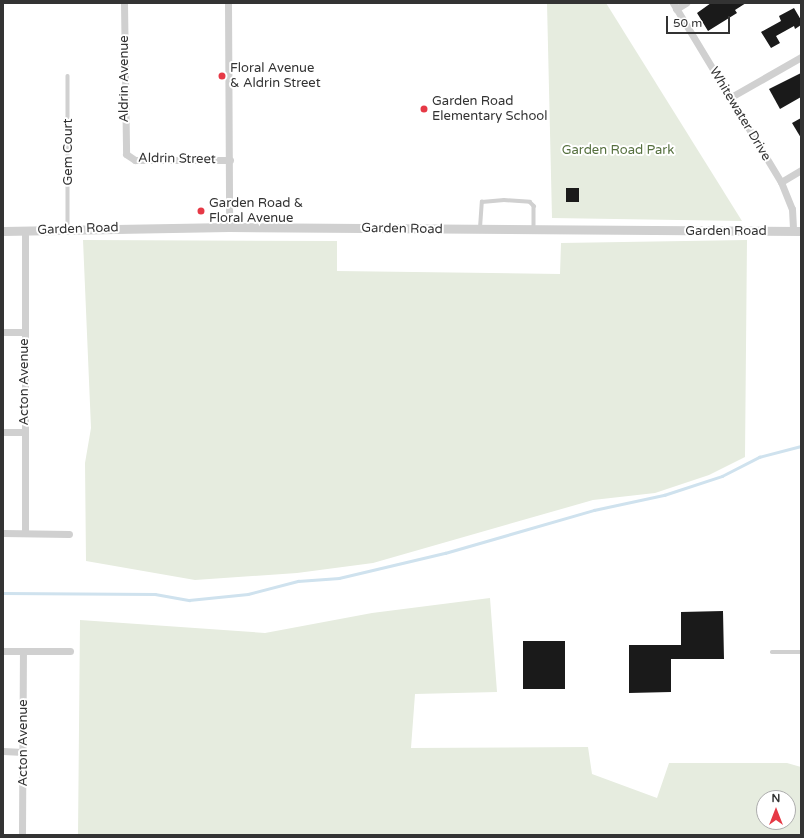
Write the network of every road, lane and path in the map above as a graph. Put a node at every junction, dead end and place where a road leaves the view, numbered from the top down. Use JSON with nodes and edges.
{"nodes":[{"id":1,"x":124,"y":3,"type":"edge"},
{"id":2,"x":228,"y":3,"type":"edge"},
{"id":3,"x":686,"y":3,"type":"edge"},
{"id":4,"x":675,"y":6,"type":"edge"},
{"id":5,"x":801,"y":58,"type":"edge"},
{"id":6,"x":68,"y":76,"type":"dead end"},
{"id":7,"x":731,"y":97,"type":"junction"},
{"id":8,"x":126,"y":154,"type":"joint"},
{"id":9,"x":230,"y":160,"type":"junction"},
{"id":10,"x":801,"y":170,"type":"edge"},
{"id":11,"x":781,"y":182,"type":"junction"},
{"id":12,"x":229,"y":227,"type":"junction"},
{"id":13,"x":68,"y":229,"type":"junction"},
{"id":14,"x":480,"y":230,"type":"junction"},
{"id":15,"x":534,"y":230,"type":"junction"},
{"id":16,"x":3,"y":231,"type":"edge"},
{"id":17,"x":25,"y":231,"type":"junction"},
{"id":18,"x":797,"y":231,"type":"edge"},
{"id":19,"x":3,"y":332,"type":"edge"},
{"id":20,"x":24,"y":332,"type":"junction"},
{"id":21,"x":3,"y":432,"type":"edge"},
{"id":22,"x":24,"y":432,"type":"junction"},
{"id":23,"x":3,"y":533,"type":"edge"},
{"id":24,"x":25,"y":533,"type":"junction"},
{"id":25,"x":69,"y":534,"type":"dead end"},
{"id":26,"x":3,"y":651,"type":"edge"},
{"id":27,"x":23,"y":651,"type":"junction"},
{"id":28,"x":70,"y":651,"type":"dead end"},
{"id":29,"x":772,"y":652,"type":"dead end"},
{"id":30,"x":801,"y":652,"type":"edge"},
{"id":31,"x":3,"y":751,"type":"edge"},
{"id":32,"x":23,"y":752,"type":"junction"},
{"id":33,"x":22,"y":835,"type":"edge"}],
"edges":[{"from":1,"to":8,"type":"street","name":"Aldrin Avenue"},
{"from":2,"to":9,"type":"street"},
{"from":3,"to":4,"type":"street"},
{"from":4,"to":7,"type":"street","name":"Whitewater Drive"},
{"from":5,"to":7,"type":"street"},
{"from":6,"to":13,"type":"lane","name":"Gem Court"},
{"from":7,"to":11,"type":"street","name":"Whitewater Drive"},
{"from":8,"to":9,"type":"street","name":"Aldrin Street"},
{"from":9,"to":12,"type":"street"},
{"from":10,"to":11,"type":"street"},
{"from":11,"to":18,"type":"street","name":"Whitewater Drive"},
{"from":12,"to":13,"type":"street","name":"Garden Road"},
{"from":12,"to":14,"type":"street","name":"Garden Road"},
{"from":13,"to":17,"type":"street","name":"Garden Road"},
{"from":14,"to":15,"type":"street","name":"Garden Road"},
{"from":14,"to":15,"type":"lane"},
{"from":15,"to":18,"type":"street","name":"Garden Road"},
{"from":16,"to":17,"type":"street","name":"Garden Road"},
{"from":17,"to":20,"type":"street","name":"Acton Avenue"},
{"from":19,"to":20,"type":"street"},
{"from":20,"to":22,"type":"street","name":"Acton Avenue"},
{"from":21,"to":22,"type":"street"},
{"from":22,"to":24,"type":"street","name":"Acton Avenue"},
{"from":23,"to":24,"type":"street"},
{"from":24,"to":25,"type":"street"},
{"from":26,"to":27,"type":"street"},
{"from":27,"to":28,"type":"street"},
{"from":27,"to":32,"type":"street","name":"Acton Avenue"},
{"from":29,"to":30,"type":"lane"},
{"from":31,"to":32,"type":"street"},
{"from":32,"to":33,"type":"street","name":"Acton Avenue"}]}
